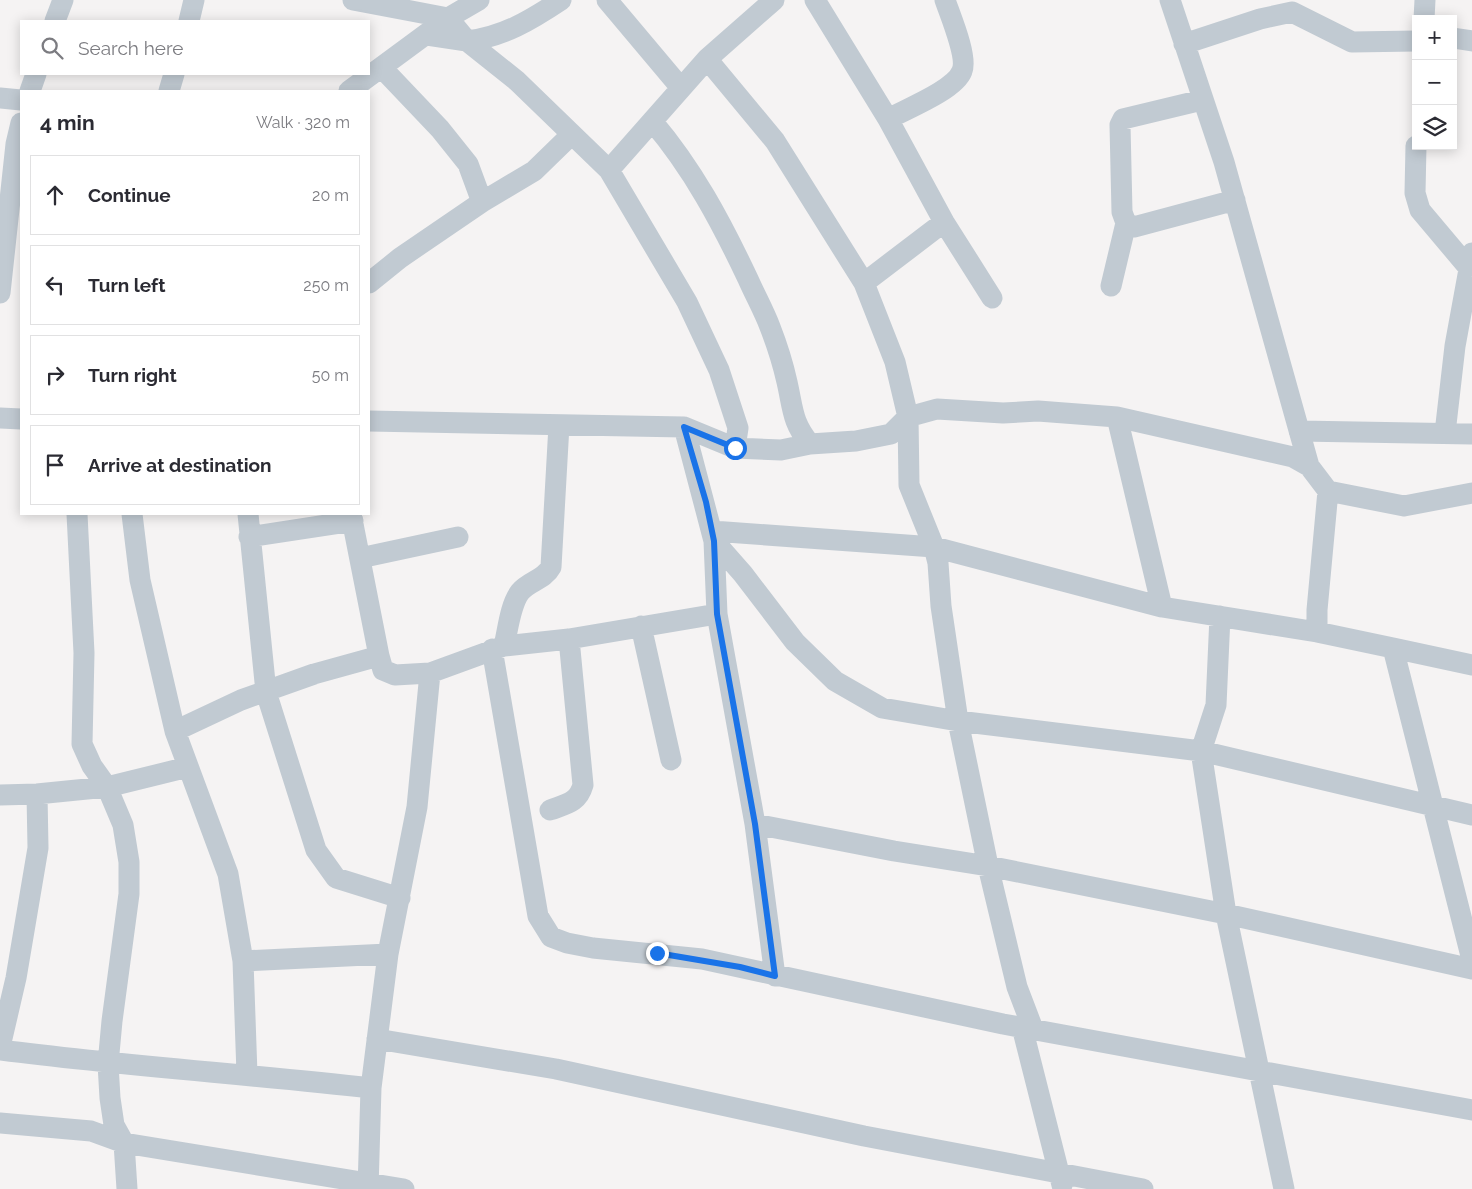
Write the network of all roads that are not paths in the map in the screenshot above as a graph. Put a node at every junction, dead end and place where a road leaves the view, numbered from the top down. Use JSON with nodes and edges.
{"nodes":[{"id":1,"x":63,"y":0,"type":"edge"},
{"id":2,"x":194,"y":0,"type":"edge"},
{"id":3,"x":353,"y":0,"type":"edge"},
{"id":4,"x":479,"y":0,"type":"edge"},
{"id":5,"x":561,"y":0,"type":"edge"},
{"id":6,"x":607,"y":0,"type":"edge"},
{"id":7,"x":774,"y":0,"type":"edge"},
{"id":8,"x":814,"y":0,"type":"edge"},
{"id":9,"x":945,"y":0,"type":"edge"},
{"id":10,"x":1170,"y":0,"type":"edge"},
{"id":11,"x":1425,"y":0,"type":"edge"},
{"id":12,"x":1424,"y":15,"type":"edge"},
{"id":13,"x":448,"y":18,"type":"junction"},
{"id":14,"x":55,"y":20,"type":"edge"},
{"id":15,"x":188,"y":20,"type":"edge"},
{"id":16,"x":428,"y":35,"type":"junction"},
{"id":17,"x":1457,"y":39,"type":"edge"},
{"id":18,"x":467,"y":40,"type":"junction"},
{"id":19,"x":1412,"y":41,"type":"edge"},
{"id":20,"x":1472,"y":41,"type":"edge"},
{"id":21,"x":1184,"y":44,"type":"junction"},
{"id":22,"x":707,"y":59,"type":"junction"},
{"id":23,"x":382,"y":68,"type":"junction"},
{"id":24,"x":36,"y":75,"type":"edge"},
{"id":25,"x":174,"y":75,"type":"edge"},
{"id":26,"x":682,"y":88,"type":"junction"},
{"id":27,"x":30,"y":90,"type":"edge"},
{"id":28,"x":169,"y":90,"type":"edge"},
{"id":29,"x":351,"y":90,"type":"edge"},
{"id":30,"x":0,"y":98,"type":"edge"},
{"id":31,"x":20,"y":100,"type":"edge"},
{"id":32,"x":1202,"y":100,"type":"junction"},
{"id":33,"x":888,"y":119,"type":"junction"},
{"id":34,"x":652,"y":121,"type":"junction"},
{"id":35,"x":20,"y":127,"type":"edge"},
{"id":36,"x":571,"y":135,"type":"junction"},
{"id":37,"x":1416,"y":150,"type":"edge"},
{"id":38,"x":609,"y":170,"type":"junction"},
{"id":39,"x":1235,"y":200,"type":"junction"},
{"id":40,"x":482,"y":202,"type":"junction"},
{"id":41,"x":944,"y":222,"type":"junction"},
{"id":42,"x":1126,"y":223,"type":"junction"},
{"id":43,"x":1470,"y":260,"type":"edge"},
{"id":44,"x":370,"y":282,"type":"edge"},
{"id":45,"x":864,"y":284,"type":"junction"},
{"id":46,"x":1111,"y":286,"type":"dead end"},
{"id":47,"x":0,"y":293,"type":"edge"},
{"id":48,"x":992,"y":298,"type":"dead end"},
{"id":49,"x":1117,"y":417,"type":"junction"},
{"id":50,"x":0,"y":418,"type":"edge"},
{"id":51,"x":908,"y":418,"type":"junction"},
{"id":52,"x":20,"y":419,"type":"edge"},
{"id":53,"x":370,"y":421,"type":"edge"},
{"id":54,"x":559,"y":425,"type":"junction"},
{"id":55,"x":684,"y":427,"type":"junction"},
{"id":56,"x":1299,"y":431,"type":"junction"},
{"id":57,"x":1445,"y":433,"type":"junction"},
{"id":58,"x":1472,"y":434,"type":"edge"},
{"id":59,"x":810,"y":444,"type":"junction"},
{"id":60,"x":735,"y":448,"type":"junction"},
{"id":61,"x":1309,"y":466,"type":"junction"},
{"id":62,"x":1328,"y":491,"type":"junction"},
{"id":63,"x":1472,"y":493,"type":"edge"},
{"id":64,"x":77,"y":515,"type":"edge"},
{"id":65,"x":132,"y":515,"type":"edge"},
{"id":66,"x":248,"y":515,"type":"edge"},
{"id":67,"x":352,"y":517,"type":"edge"},
{"id":68,"x":713,"y":536,"type":"junction"},
{"id":69,"x":249,"y":537,"type":"junction"},
{"id":70,"x":458,"y":537,"type":"dead end"},
{"id":71,"x":934,"y":547,"type":"junction"},
{"id":72,"x":360,"y":558,"type":"junction"},
{"id":73,"x":1162,"y":606,"type":"junction"},
{"id":74,"x":717,"y":614,"type":"junction"},
{"id":75,"x":1220,"y":616,"type":"junction"},
{"id":76,"x":641,"y":626,"type":"junction"},
{"id":77,"x":1317,"y":632,"type":"junction"},
{"id":78,"x":568,"y":639,"type":"junction"},
{"id":79,"x":498,"y":647,"type":"junction"},
{"id":80,"x":1393,"y":648,"type":"junction"},
{"id":81,"x":380,"y":656,"type":"junction"},
{"id":82,"x":1472,"y":665,"type":"edge"},
{"id":83,"x":430,"y":673,"type":"junction"},
{"id":84,"x":266,"y":692,"type":"junction"},
{"id":85,"x":958,"y":721,"type":"junction"},
{"id":86,"x":174,"y":731,"type":"junction"},
{"id":87,"x":1201,"y":751,"type":"junction"},
{"id":88,"x":672,"y":760,"type":"dead end"},
{"id":89,"x":188,"y":767,"type":"junction"},
{"id":90,"x":107,"y":787,"type":"junction"},
{"id":91,"x":37,"y":794,"type":"junction"},
{"id":92,"x":0,"y":795,"type":"edge"},
{"id":93,"x":1434,"y":807,"type":"junction"},
{"id":94,"x":550,"y":810,"type":"dead end"},
{"id":95,"x":1472,"y":815,"type":"edge"},
{"id":96,"x":755,"y":824,"type":"junction"},
{"id":97,"x":988,"y":866,"type":"junction"},
{"id":98,"x":400,"y":898,"type":"junction"},
{"id":99,"x":1226,"y":914,"type":"junction"},
{"id":100,"x":388,"y":954,"type":"junction"},
{"id":101,"x":1472,"y":960,"type":"edge"},
{"id":102,"x":243,"y":961,"type":"junction"},
{"id":103,"x":1472,"y":970,"type":"edge"},
{"id":104,"x":775,"y":976,"type":"junction"},
{"id":105,"x":8,"y":978,"type":"edge"},
{"id":106,"x":1017,"y":987,"type":"junction"},
{"id":107,"x":1019,"y":1027,"type":"junction"},
{"id":108,"x":377,"y":1039,"type":"junction"},
{"id":109,"x":0,"y":1049,"type":"edge"},
{"id":110,"x":108,"y":1064,"type":"junction"},
{"id":111,"x":1260,"y":1070,"type":"junction"},
{"id":112,"x":246,"y":1074,"type":"junction"},
{"id":113,"x":371,"y":1088,"type":"junction"},
{"id":114,"x":1472,"y":1110,"type":"edge"},
{"id":115,"x":0,"y":1123,"type":"edge"},
{"id":116,"x":124,"y":1143,"type":"junction"},
{"id":117,"x":1061,"y":1181,"type":"edge"},
{"id":118,"x":368,"y":1186,"type":"edge"},
{"id":119,"x":127,"y":1189,"type":"edge"},
{"id":120,"x":404,"y":1189,"type":"edge"},
{"id":121,"x":1143,"y":1189,"type":"edge"},
{"id":122,"x":1284,"y":1189,"type":"edge"}],
"edges":[{"from":1,"to":14,"type":"street"},
{"from":2,"to":15,"type":"street"},
{"from":3,"to":13,"type":"street"},
{"from":4,"to":13,"type":"street"},
{"from":5,"to":18,"type":"street"},
{"from":6,"to":26,"type":"street"},
{"from":7,"to":22,"type":"street"},
{"from":8,"to":33,"type":"street"},
{"from":9,"to":33,"type":"street"},
{"from":10,"to":21,"type":"street"},
{"from":11,"to":12,"type":"street"},
{"from":13,"to":16,"type":"street"},
{"from":13,"to":18,"type":"street"},
{"from":16,"to":18,"type":"street"},
{"from":16,"to":23,"type":"street"},
{"from":17,"to":20,"type":"street"},
{"from":18,"to":36,"type":"street"},
{"from":19,"to":21,"type":"street"},
{"from":21,"to":32,"type":"street"},
{"from":22,"to":26,"type":"street"},
{"from":22,"to":45,"type":"street"},
{"from":23,"to":29,"type":"street"},
{"from":23,"to":40,"type":"street"},
{"from":24,"to":27,"type":"street"},
{"from":25,"to":28,"type":"street"},
{"from":26,"to":34,"type":"street"},
{"from":30,"to":31,"type":"street"},
{"from":32,"to":39,"type":"street"},
{"from":32,"to":42,"type":"street"},
{"from":33,"to":41,"type":"street"},
{"from":34,"to":38,"type":"street"},
{"from":34,"to":59,"type":"street"},
{"from":35,"to":47,"type":"street"},
{"from":36,"to":38,"type":"street"},
{"from":36,"to":40,"type":"street"},
{"from":37,"to":43,"type":"street"},
{"from":38,"to":60,"type":"street"},
{"from":39,"to":42,"type":"street"},
{"from":39,"to":56,"type":"street"},
{"from":40,"to":44,"type":"street"},
{"from":41,"to":45,"type":"street"},
{"from":41,"to":48,"type":"street"},
{"from":42,"to":46,"type":"street"},
{"from":43,"to":57,"type":"street"},
{"from":45,"to":51,"type":"street"},
{"from":49,"to":51,"type":"street"},
{"from":49,"to":61,"type":"street"},
{"from":49,"to":73,"type":"street"},
{"from":50,"to":52,"type":"street"},
{"from":51,"to":59,"type":"street"},
{"from":51,"to":71,"type":"street"},
{"from":53,"to":54,"type":"street"},
{"from":54,"to":55,"type":"street"},
{"from":54,"to":79,"type":"street"},
{"from":55,"to":60,"type":"street"},
{"from":55,"to":68,"type":"street"},
{"from":56,"to":57,"type":"street"},
{"from":56,"to":61,"type":"street"},
{"from":57,"to":58,"type":"street"},
{"from":59,"to":60,"type":"street"},
{"from":61,"to":62,"type":"street"},
{"from":62,"to":63,"type":"street"},
{"from":62,"to":77,"type":"street"},
{"from":64,"to":90,"type":"street"},
{"from":65,"to":86,"type":"street"},
{"from":66,"to":69,"type":"street"},
{"from":67,"to":69,"type":"street"},
{"from":67,"to":72,"type":"street"},
{"from":68,"to":71,"type":"street"},
{"from":68,"to":74,"type":"street"},
{"from":68,"to":85,"type":"street"},
{"from":69,"to":84,"type":"street"},
{"from":70,"to":72,"type":"street"},
{"from":71,"to":73,"type":"street"},
{"from":71,"to":85,"type":"street"},
{"from":72,"to":81,"type":"street"},
{"from":73,"to":75,"type":"street"},
{"from":74,"to":76,"type":"street"},
{"from":74,"to":96,"type":"street"},
{"from":75,"to":77,"type":"street"},
{"from":75,"to":87,"type":"street"},
{"from":76,"to":78,"type":"street"},
{"from":76,"to":88,"type":"street"},
{"from":77,"to":80,"type":"street"},
{"from":78,"to":79,"type":"street"},
{"from":78,"to":94,"type":"street"},
{"from":79,"to":83,"type":"street"},
{"from":79,"to":104,"type":"street"},
{"from":80,"to":82,"type":"street"},
{"from":80,"to":93,"type":"street"},
{"from":81,"to":83,"type":"street"},
{"from":81,"to":84,"type":"street"},
{"from":83,"to":98,"type":"street"},
{"from":84,"to":86,"type":"street"},
{"from":84,"to":98,"type":"street"},
{"from":85,"to":87,"type":"street"},
{"from":85,"to":97,"type":"street"},
{"from":86,"to":89,"type":"street"},
{"from":87,"to":93,"type":"street"},
{"from":87,"to":99,"type":"street"},
{"from":89,"to":90,"type":"street"},
{"from":89,"to":102,"type":"street"},
{"from":90,"to":91,"type":"street"},
{"from":90,"to":110,"type":"street"},
{"from":91,"to":92,"type":"street"},
{"from":91,"to":105,"type":"street"},
{"from":93,"to":95,"type":"street"},
{"from":93,"to":101,"type":"street"},
{"from":96,"to":97,"type":"street"},
{"from":96,"to":104,"type":"street"},
{"from":97,"to":99,"type":"street"},
{"from":97,"to":106,"type":"street"},
{"from":98,"to":100,"type":"street"},
{"from":99,"to":103,"type":"street"},
{"from":99,"to":111,"type":"street"},
{"from":100,"to":102,"type":"street"},
{"from":100,"to":108,"type":"street"},
{"from":102,"to":112,"type":"street"},
{"from":104,"to":107,"type":"street"},
{"from":105,"to":109,"type":"street"},
{"from":106,"to":107,"type":"street"},
{"from":106,"to":107,"type":"street"},
{"from":107,"to":111,"type":"street"},
{"from":107,"to":117,"type":"street"},
{"from":108,"to":113,"type":"street"},
{"from":108,"to":117,"type":"street"},
{"from":109,"to":110,"type":"street"},
{"from":110,"to":112,"type":"street"},
{"from":110,"to":116,"type":"street"},
{"from":111,"to":114,"type":"street"},
{"from":111,"to":122,"type":"street"},
{"from":112,"to":113,"type":"street"},
{"from":113,"to":118,"type":"street"},
{"from":115,"to":116,"type":"street"},
{"from":116,"to":118,"type":"street"},
{"from":116,"to":119,"type":"street"},
{"from":117,"to":121,"type":"street"},
{"from":118,"to":120,"type":"street"}]}
